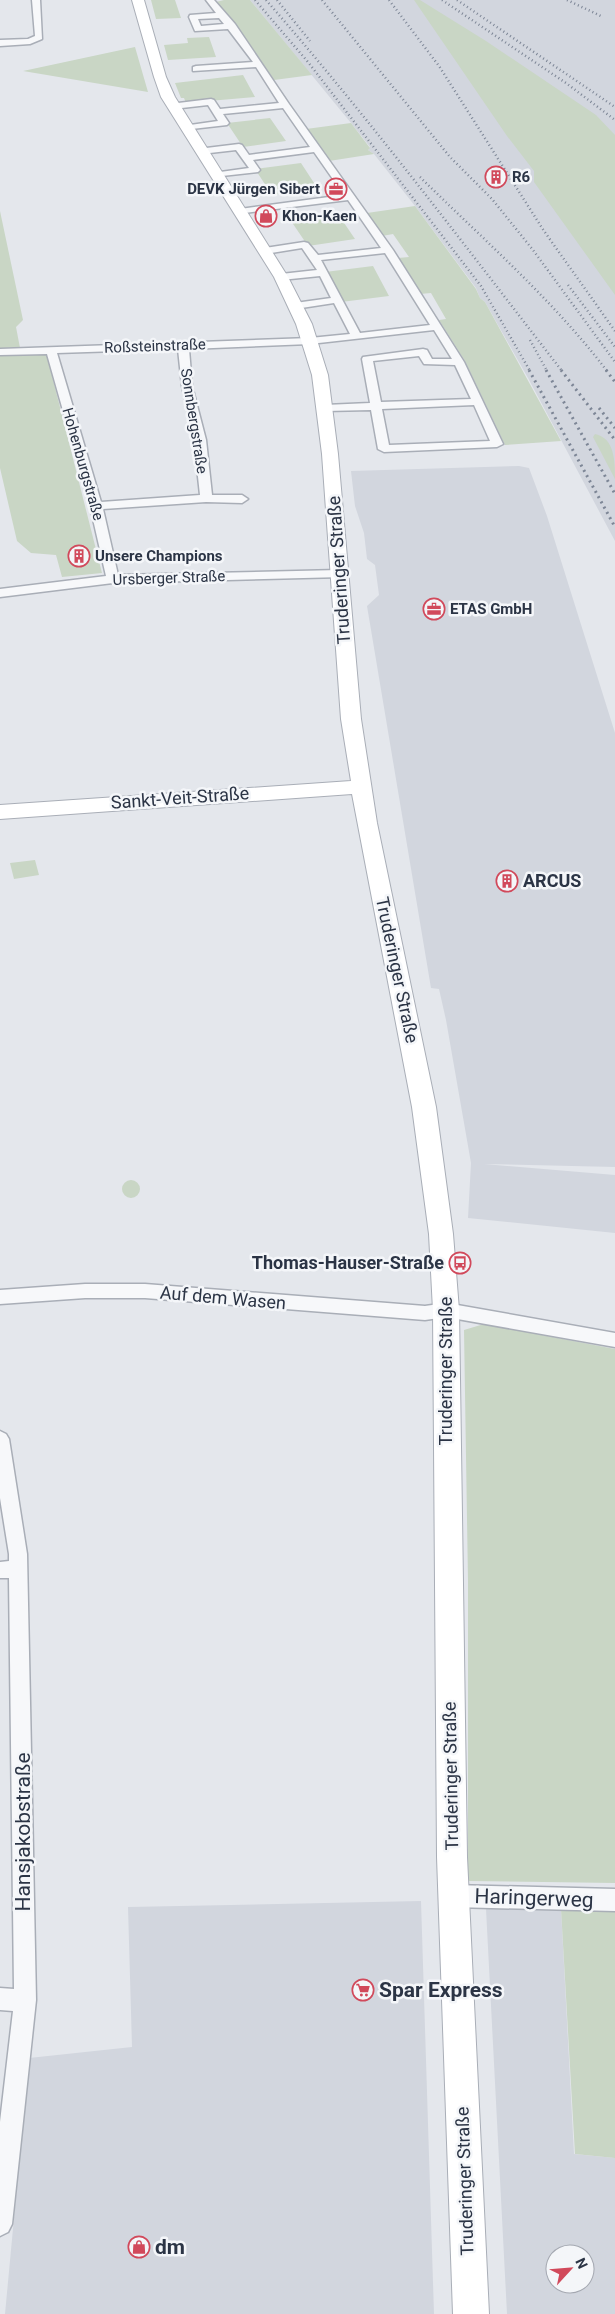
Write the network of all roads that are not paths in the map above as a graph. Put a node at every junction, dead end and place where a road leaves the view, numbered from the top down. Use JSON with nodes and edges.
{"nodes":[{"id":1,"x":36,"y":0,"type":"edge"},
{"id":2,"x":138,"y":0,"type":"edge"},
{"id":3,"x":210,"y":0,"type":"edge"},
{"id":4,"x":222,"y":14,"type":"junction"},
{"id":5,"x":232,"y":26,"type":"junction"},
{"id":6,"x":0,"y":43,"type":"edge"},
{"id":7,"x":259,"y":64,"type":"junction"},
{"id":8,"x":196,"y":68,"type":"dead end"},
{"id":9,"x":284,"y":105,"type":"junction"},
{"id":10,"x":173,"y":106,"type":"junction"},
{"id":11,"x":218,"y":112,"type":"junction"},
{"id":12,"x":186,"y":128,"type":"junction"},
{"id":13,"x":318,"y":149,"type":"junction"},
{"id":14,"x":201,"y":151,"type":"junction"},
{"id":15,"x":248,"y":158,"type":"junction"},
{"id":16,"x":216,"y":175,"type":"junction"},
{"id":17,"x":352,"y":197,"type":"junction"},
{"id":18,"x":240,"y":212,"type":"junction"},
{"id":19,"x":388,"y":250,"type":"junction"},
{"id":20,"x":265,"y":251,"type":"junction"},
{"id":21,"x":315,"y":258,"type":"junction"},
{"id":22,"x":321,"y":272,"type":"junction"},
{"id":23,"x":281,"y":277,"type":"junction"},
{"id":24,"x":336,"y":300,"type":"junction"},
{"id":25,"x":295,"y":306,"type":"junction"},
{"id":26,"x":436,"y":327,"type":"junction"},
{"id":27,"x":357,"y":337,"type":"junction"},
{"id":28,"x":310,"y":341,"type":"junction"},
{"id":29,"x":183,"y":344,"type":"junction"},
{"id":30,"x":51,"y":350,"type":"junction"},
{"id":31,"x":0,"y":352,"type":"edge"},
{"id":32,"x":458,"y":362,"type":"junction"},
{"id":33,"x":478,"y":402,"type":"junction"},
{"id":34,"x":376,"y":405,"type":"junction"},
{"id":35,"x":325,"y":408,"type":"junction"},
{"id":36,"x":206,"y":498,"type":"junction"},
{"id":37,"x":242,"y":498,"type":"dead end"},
{"id":38,"x":96,"y":506,"type":"junction"},
{"id":39,"x":339,"y":574,"type":"junction"},
{"id":40,"x":113,"y":579,"type":"junction"},
{"id":41,"x":0,"y":593,"type":"edge"},
{"id":42,"x":360,"y":786,"type":"junction"},
{"id":43,"x":0,"y":812,"type":"edge"},
{"id":44,"x":0,"y":1297,"type":"edge"},
{"id":45,"x":446,"y":1310,"type":"junction"},
{"id":46,"x":615,"y":1340,"type":"edge"},
{"id":47,"x":0,"y":1440,"type":"edge"},
{"id":48,"x":9,"y":1570,"type":"edge"},
{"id":49,"x":453,"y":1896,"type":"junction"},
{"id":50,"x":615,"y":1900,"type":"edge"},
{"id":51,"x":0,"y":1999,"type":"edge"},
{"id":52,"x":25,"y":2000,"type":"junction"},
{"id":53,"x":0,"y":2224,"type":"edge"},
{"id":54,"x":471,"y":2314,"type":"edge"}],
"edges":[{"from":1,"to":6,"type":"street"},
{"from":2,"to":10,"type":"street","name":"Truderinger Straße"},
{"from":3,"to":4,"type":"street"},
{"from":4,"to":5,"type":"street"},
{"from":4,"to":5,"type":"street"},
{"from":5,"to":7,"type":"street"},
{"from":7,"to":8,"type":"street"},
{"from":7,"to":9,"type":"street"},
{"from":9,"to":11,"type":"street"},
{"from":9,"to":13,"type":"street"},
{"from":10,"to":11,"type":"street"},
{"from":10,"to":12,"type":"street","name":"Truderinger Straße"},
{"from":11,"to":12,"type":"street"},
{"from":12,"to":14,"type":"street","name":"Truderinger Straße"},
{"from":13,"to":15,"type":"street"},
{"from":13,"to":17,"type":"street"},
{"from":14,"to":15,"type":"street"},
{"from":14,"to":16,"type":"street","name":"Truderinger Straße"},
{"from":15,"to":16,"type":"street"},
{"from":16,"to":18,"type":"street","name":"Truderinger Straße"},
{"from":17,"to":18,"type":"street"},
{"from":17,"to":19,"type":"street"},
{"from":18,"to":20,"type":"street","name":"Truderinger Straße"},
{"from":19,"to":21,"type":"street"},
{"from":19,"to":26,"type":"street"},
{"from":20,"to":21,"type":"street"},
{"from":20,"to":23,"type":"street","name":"Truderinger Straße"},
{"from":21,"to":22,"type":"street"},
{"from":22,"to":23,"type":"street"},
{"from":22,"to":24,"type":"street"},
{"from":23,"to":25,"type":"street","name":"Truderinger Straße"},
{"from":24,"to":25,"type":"street"},
{"from":24,"to":27,"type":"street"},
{"from":25,"to":28,"type":"street","name":"Truderinger Straße"},
{"from":26,"to":27,"type":"street"},
{"from":26,"to":32,"type":"street"},
{"from":27,"to":28,"type":"street"},
{"from":28,"to":29,"type":"street","name":"Roßsteinstraße"},
{"from":28,"to":35,"type":"street","name":"Truderinger Straße"},
{"from":29,"to":30,"type":"street","name":"Roßsteinstraße"},
{"from":29,"to":36,"type":"street","name":"Sonnbergstraße"},
{"from":30,"to":31,"type":"street","name":"Roßsteinstraße"},
{"from":30,"to":38,"type":"street","name":"Hohenburgstraße"},
{"from":32,"to":33,"type":"street"},
{"from":32,"to":34,"type":"street"},
{"from":33,"to":34,"type":"street"},
{"from":33,"to":34,"type":"street"},
{"from":34,"to":35,"type":"street"},
{"from":35,"to":39,"type":"street","name":"Truderinger Straße"},
{"from":36,"to":37,"type":"street"},
{"from":36,"to":38,"type":"street"},
{"from":38,"to":40,"type":"street","name":"Hohenburgstraße"},
{"from":39,"to":40,"type":"street","name":"Ursberger Straße"},
{"from":39,"to":42,"type":"street","name":"Truderinger Straße"},
{"from":40,"to":41,"type":"street","name":"Ursberger Straße"},
{"from":42,"to":43,"type":"street","name":"Sankt-Veit-Straße"},
{"from":42,"to":45,"type":"street","name":"Truderinger Straße"},
{"from":44,"to":45,"type":"street","name":"Auf dem Wasen"},
{"from":45,"to":46,"type":"street"},
{"from":45,"to":49,"type":"street","name":"Truderinger Straße"},
{"from":47,"to":48,"type":"street","name":"Hansjakobstraße"},
{"from":48,"to":52,"type":"street","name":"Hansjakobstraße"},
{"from":49,"to":50,"type":"street","name":"Haringerweg"},
{"from":49,"to":54,"type":"street","name":"Truderinger Straße"},
{"from":51,"to":52,"type":"street"},
{"from":52,"to":53,"type":"street","name":"Hansjakobstraße"}]}
